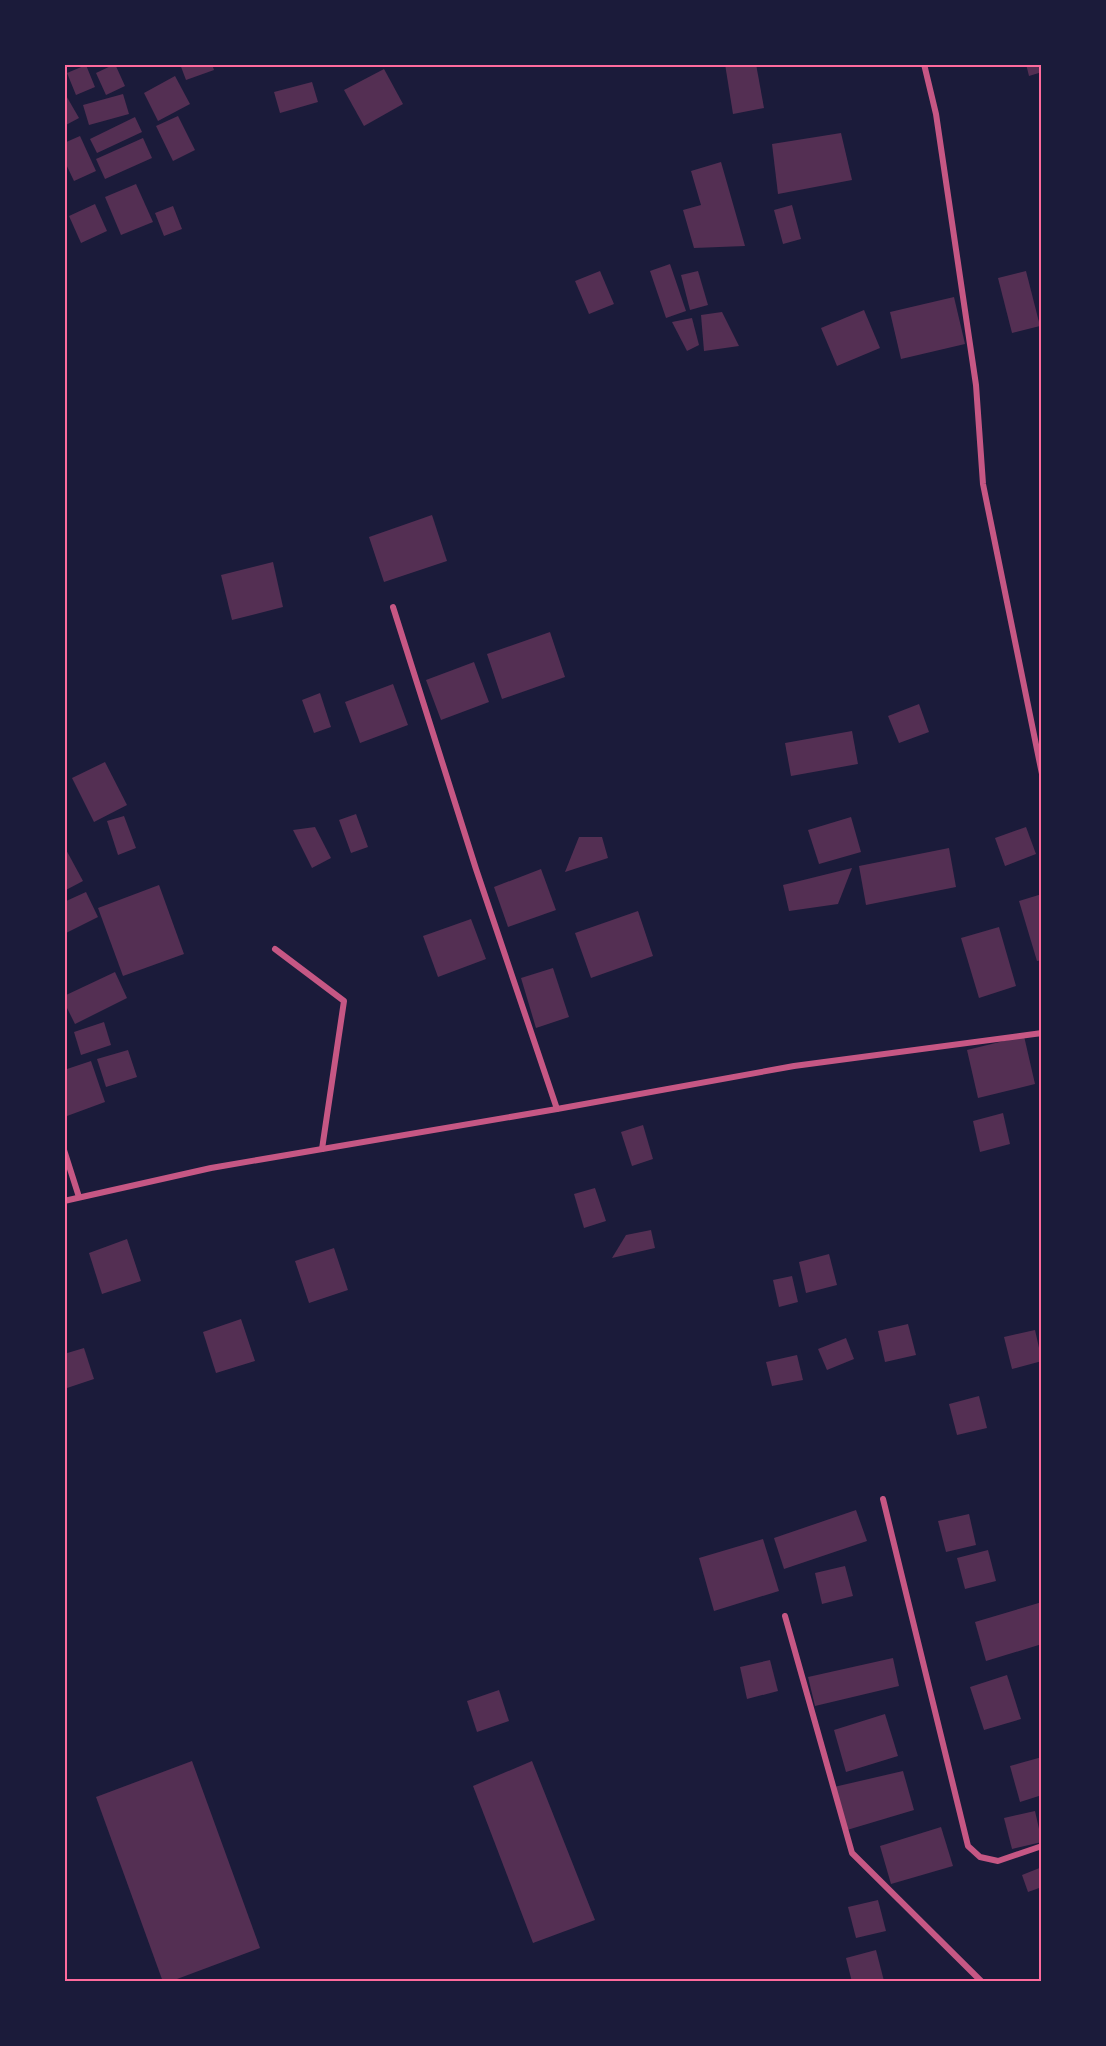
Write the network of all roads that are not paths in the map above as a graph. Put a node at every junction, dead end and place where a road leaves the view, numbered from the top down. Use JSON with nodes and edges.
{"nodes":[{"id":1,"x":924,"y":64,"type":"edge"},
{"id":2,"x":393,"y":607,"type":"dead end"},
{"id":3,"x":1041,"y":774,"type":"edge"},
{"id":4,"x":275,"y":949,"type":"dead end"},
{"id":5,"x":1041,"y":1033,"type":"edge"},
{"id":6,"x":557,"y":1109,"type":"junction"},
{"id":7,"x":322,"y":1149,"type":"junction"},
{"id":8,"x":64,"y":1150,"type":"edge"},
{"id":9,"x":79,"y":1197,"type":"junction"},
{"id":10,"x":64,"y":1201,"type":"edge"},
{"id":11,"x":883,"y":1499,"type":"dead end"},
{"id":12,"x":785,"y":1616,"type":"dead end"},
{"id":13,"x":1041,"y":1846,"type":"edge"},
{"id":14,"x":982,"y":1982,"type":"edge"}],
"edges":[{"from":1,"to":3,"type":"street"},
{"from":2,"to":6,"type":"street"},
{"from":4,"to":7,"type":"street"},
{"from":5,"to":6,"type":"street"},
{"from":6,"to":7,"type":"street"},
{"from":7,"to":9,"type":"street"},
{"from":8,"to":9,"type":"street"},
{"from":9,"to":10,"type":"street"},
{"from":11,"to":13,"type":"street"},
{"from":12,"to":14,"type":"street"}]}
